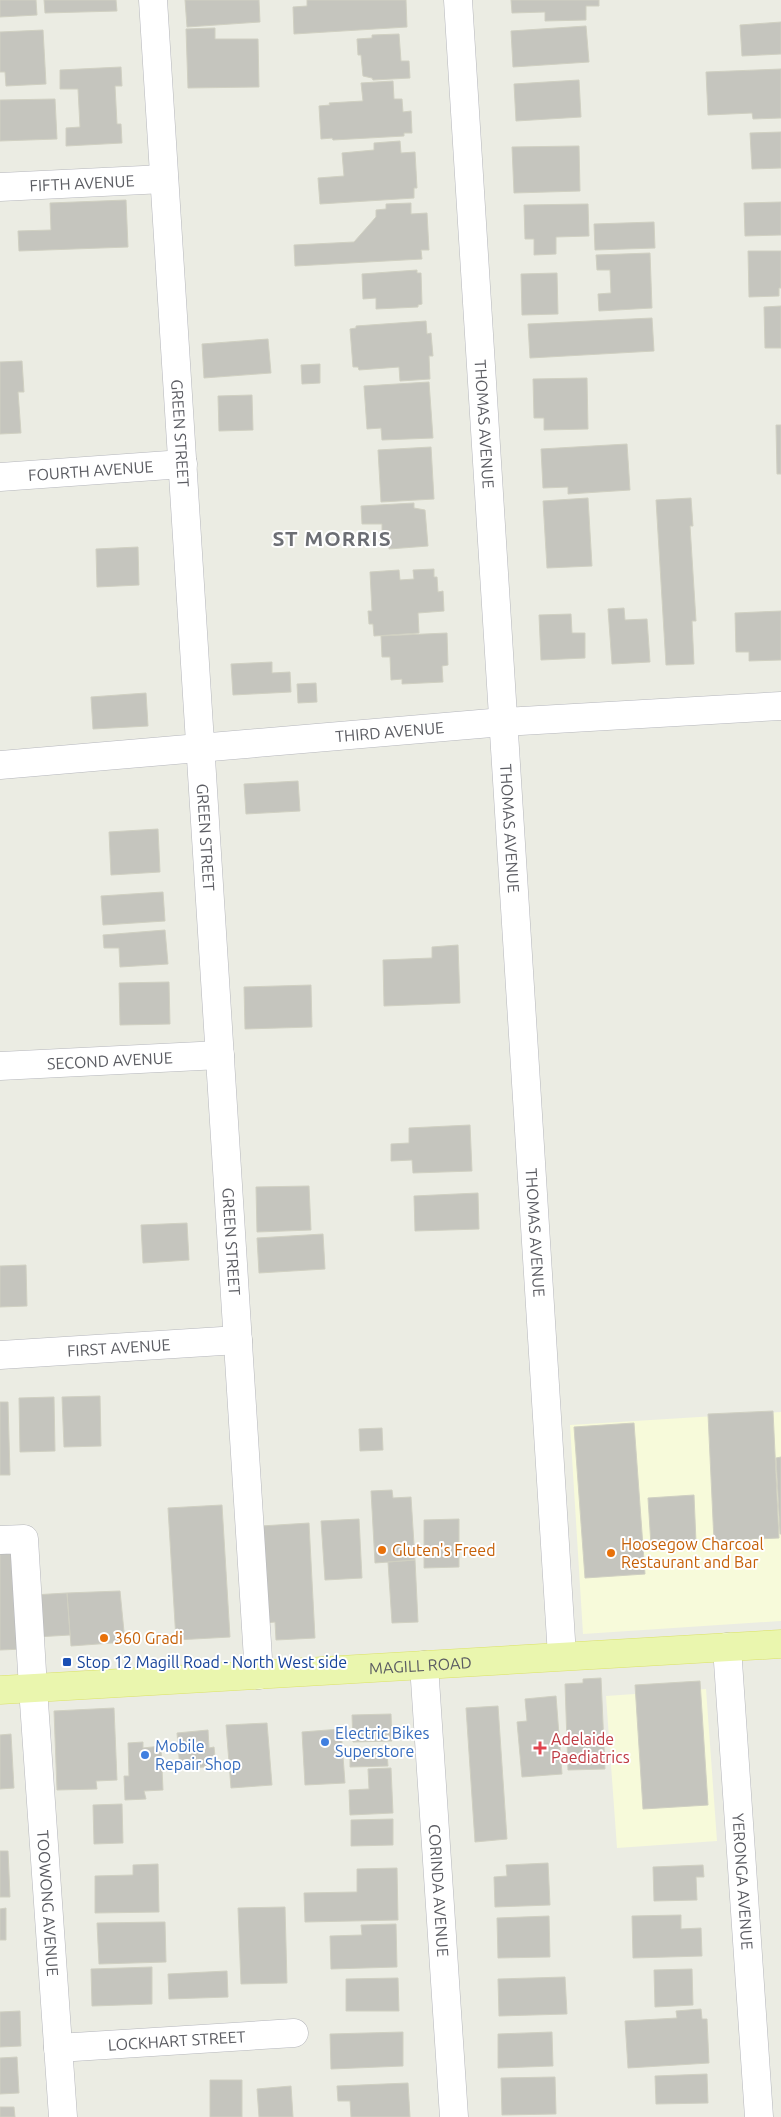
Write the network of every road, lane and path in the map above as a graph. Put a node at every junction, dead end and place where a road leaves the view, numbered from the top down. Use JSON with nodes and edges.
{"nodes":[{"id":1,"x":153,"y":0,"type":"edge"},
{"id":2,"x":458,"y":0,"type":"edge"},
{"id":3,"x":164,"y":179,"type":"junction"},
{"id":4,"x":0,"y":187,"type":"edge"},
{"id":5,"x":182,"y":464,"type":"junction"},
{"id":6,"x":0,"y":477,"type":"edge"},
{"id":7,"x":781,"y":706,"type":"edge"},
{"id":8,"x":503,"y":722,"type":"junction"},
{"id":9,"x":200,"y":748,"type":"junction"},
{"id":10,"x":0,"y":765,"type":"edge"},
{"id":11,"x":220,"y":1055,"type":"junction"},
{"id":12,"x":0,"y":1066,"type":"edge"},
{"id":13,"x":238,"y":1340,"type":"junction"},
{"id":14,"x":0,"y":1355,"type":"edge"},
{"id":15,"x":0,"y":1540,"type":"edge"},
{"id":16,"x":781,"y":1644,"type":"edge"},
{"id":17,"x":727,"y":1647,"type":"junction"},
{"id":18,"x":562,"y":1656,"type":"junction"},
{"id":19,"x":424,"y":1665,"type":"junction"},
{"id":20,"x":259,"y":1674,"type":"junction"},
{"id":21,"x":32,"y":1688,"type":"junction"},
{"id":22,"x":0,"y":1690,"type":"edge"},
{"id":23,"x":294,"y":2033,"type":"dead end"},
{"id":24,"x":58,"y":2048,"type":"junction"},
{"id":25,"x":62,"y":2117,"type":"edge"},
{"id":26,"x":454,"y":2117,"type":"edge"},
{"id":27,"x":759,"y":2117,"type":"edge"}],
"edges":[{"from":1,"to":3,"type":"street","name":"GREEN STREET"},
{"from":2,"to":8,"type":"street","name":"THOMAS AVENUE"},
{"from":3,"to":4,"type":"street","name":"FIFTH AVENUE"},
{"from":3,"to":5,"type":"street","name":"GREEN STREET"},
{"from":5,"to":6,"type":"street","name":"FOURTH AVENUE"},
{"from":5,"to":9,"type":"street","name":"GREEN STREET"},
{"from":7,"to":8,"type":"street","name":"THIRD AVENUE"},
{"from":8,"to":9,"type":"street","name":"THIRD AVENUE"},
{"from":8,"to":18,"type":"street","name":"THOMAS AVENUE"},
{"from":9,"to":10,"type":"street","name":"THIRD AVENUE"},
{"from":9,"to":11,"type":"street","name":"GREEN STREET"},
{"from":11,"to":12,"type":"street","name":"SECOND AVENUE"},
{"from":11,"to":13,"type":"street","name":"GREEN STREET"},
{"from":13,"to":14,"type":"street","name":"FIRST AVENUE"},
{"from":13,"to":20,"type":"street","name":"GREEN STREET"},
{"from":15,"to":21,"type":"street","name":"TOOWONG AVENUE"},
{"from":16,"to":17,"type":"main road","name":"MAGILL ROAD"},
{"from":17,"to":18,"type":"main road","name":"MAGILL ROAD"},
{"from":17,"to":27,"type":"street","name":"YERONGA AVENUE"},
{"from":18,"to":19,"type":"main road","name":"MAGILL ROAD"},
{"from":19,"to":20,"type":"main road","name":"MAGILL ROAD"},
{"from":19,"to":26,"type":"street","name":"CORINDA AVENUE"},
{"from":20,"to":21,"type":"main road","name":"MAGILL ROAD"},
{"from":21,"to":22,"type":"main road","name":"MAGILL ROAD"},
{"from":21,"to":24,"type":"street","name":"TOOWONG AVENUE"},
{"from":23,"to":24,"type":"street","name":"LOCKHART STREET"},
{"from":24,"to":25,"type":"street","name":"TOOWONG AVENUE"}]}
